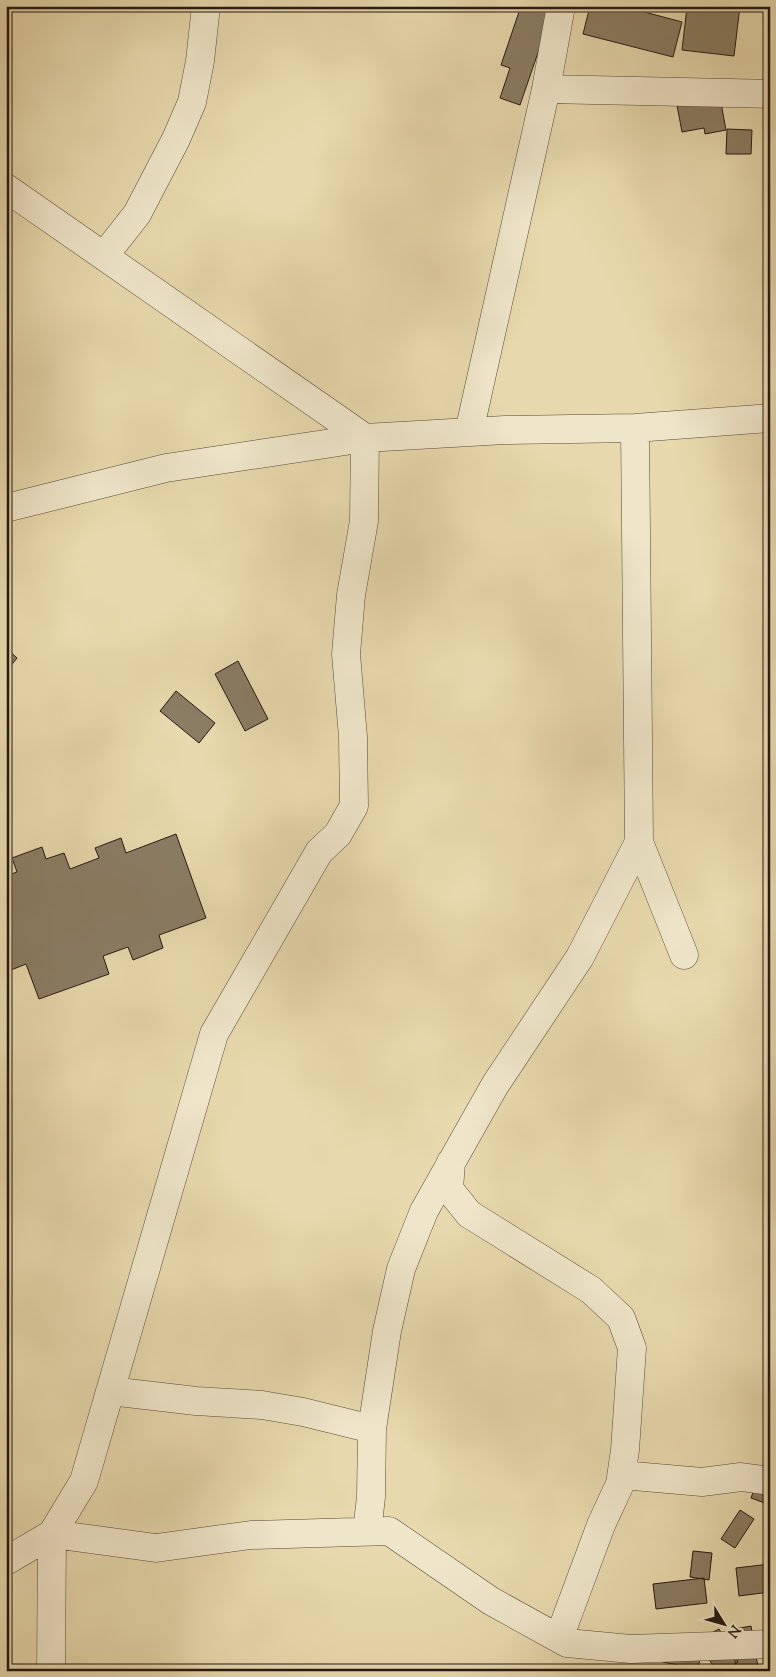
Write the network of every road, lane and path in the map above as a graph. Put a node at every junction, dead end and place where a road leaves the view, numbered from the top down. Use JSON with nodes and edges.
{"nodes":[{"id":1,"x":206,"y":6,"type":"edge"},
{"id":2,"x":561,"y":6,"type":"edge"},
{"id":3,"x":546,"y":89,"type":"junction"},
{"id":4,"x":770,"y":94,"type":"edge"},
{"id":5,"x":6,"y":188,"type":"edge"},
{"id":6,"x":104,"y":256,"type":"junction"},
{"id":7,"x":770,"y":418,"type":"edge"},
{"id":8,"x":635,"y":428,"type":"junction"},
{"id":9,"x":469,"y":432,"type":"junction"},
{"id":10,"x":365,"y":438,"type":"junction"},
{"id":11,"x":6,"y":508,"type":"edge"},
{"id":12,"x":639,"y":842,"type":"junction"},
{"id":13,"x":684,"y":955,"type":"dead end"},
{"id":14,"x":451,"y":1162,"type":"junction"},
{"id":15,"x":110,"y":1391,"type":"junction"},
{"id":16,"x":372,"y":1428,"type":"junction"},
{"id":17,"x":622,"y":1475,"type":"junction"},
{"id":18,"x":770,"y":1481,"type":"edge"},
{"id":19,"x":367,"y":1532,"type":"junction"},
{"id":20,"x":52,"y":1534,"type":"junction"},
{"id":21,"x":6,"y":1561,"type":"edge"},
{"id":22,"x":559,"y":1638,"type":"junction"},
{"id":23,"x":770,"y":1644,"type":"edge"},
{"id":24,"x":631,"y":1660,"type":"edge"},
{"id":25,"x":51,"y":1671,"type":"edge"}],
"edges":[{"from":1,"to":6,"type":"street"},
{"from":2,"to":3,"type":"street"},
{"from":3,"to":4,"type":"street"},
{"from":3,"to":9,"type":"street"},
{"from":5,"to":6,"type":"street"},
{"from":6,"to":10,"type":"street"},
{"from":7,"to":8,"type":"street"},
{"from":8,"to":9,"type":"street"},
{"from":8,"to":12,"type":"street"},
{"from":9,"to":10,"type":"street"},
{"from":10,"to":11,"type":"street"},
{"from":10,"to":15,"type":"street"},
{"from":12,"to":13,"type":"street"},
{"from":12,"to":14,"type":"street"},
{"from":14,"to":16,"type":"street"},
{"from":14,"to":17,"type":"street"},
{"from":15,"to":16,"type":"street"},
{"from":15,"to":20,"type":"street"},
{"from":16,"to":19,"type":"street"},
{"from":17,"to":18,"type":"street"},
{"from":17,"to":22,"type":"street"},
{"from":19,"to":20,"type":"street"},
{"from":19,"to":22,"type":"street"},
{"from":20,"to":21,"type":"street"},
{"from":20,"to":25,"type":"street"},
{"from":22,"to":24,"type":"street"},
{"from":23,"to":24,"type":"street"}]}
